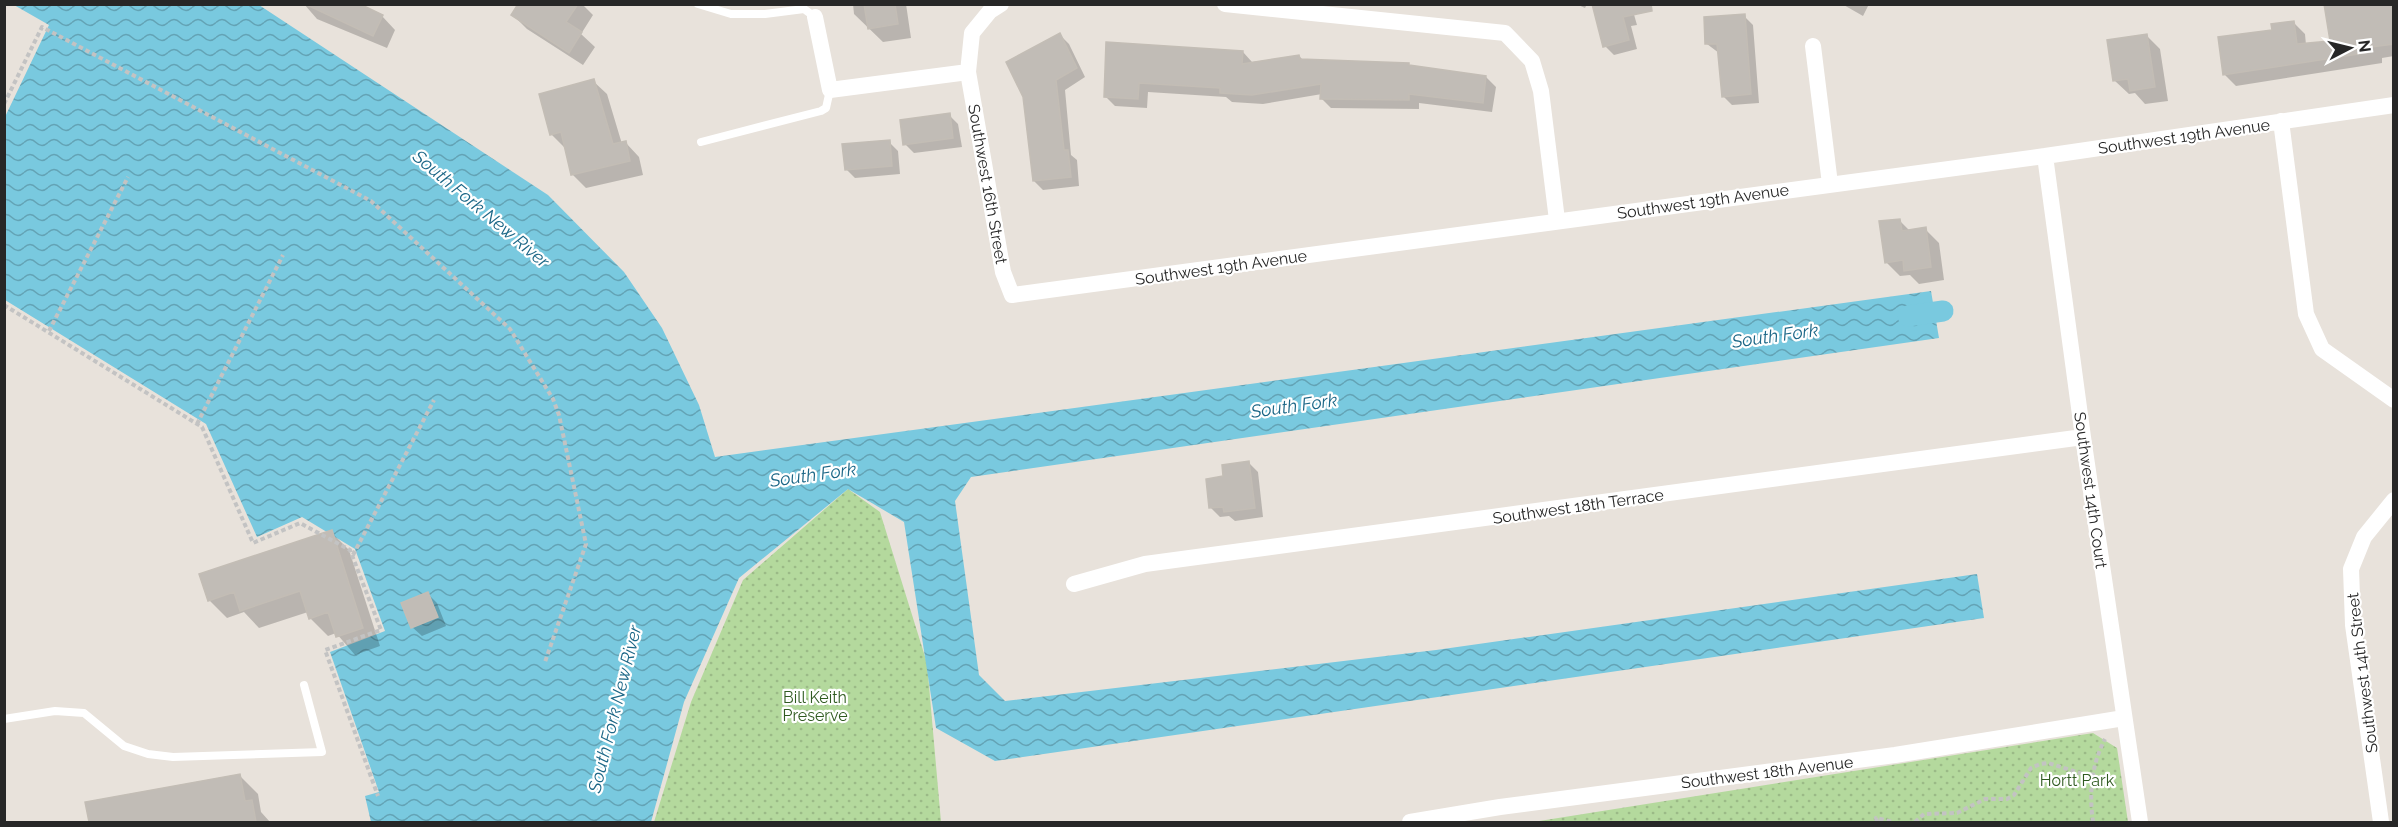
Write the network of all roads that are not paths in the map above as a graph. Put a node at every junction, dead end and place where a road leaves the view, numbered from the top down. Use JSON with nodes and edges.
{"nodes":[{"id":1,"x":698,"y":4,"type":"edge"},
{"id":2,"x":1001,"y":4,"type":"edge"},
{"id":3,"x":1225,"y":4,"type":"edge"},
{"id":4,"x":815,"y":17,"type":"joint"},
{"id":5,"x":1813,"y":46,"type":"dead end"},
{"id":6,"x":969,"y":72,"type":"junction"},
{"id":7,"x":830,"y":90,"type":"junction"},
{"id":8,"x":2394,"y":105,"type":"edge"},
{"id":9,"x":2281,"y":121,"type":"junction"},
{"id":10,"x":701,"y":142,"type":"dead end"},
{"id":11,"x":2045,"y":156,"type":"junction"},
{"id":12,"x":1830,"y":184,"type":"junction"},
{"id":13,"x":1557,"y":220,"type":"junction"},
{"id":14,"x":1012,"y":295,"type":"joint"},
{"id":15,"x":2394,"y":400,"type":"edge"},
{"id":16,"x":2083,"y":437,"type":"junction"},
{"id":17,"x":2394,"y":500,"type":"edge"},
{"id":18,"x":1074,"y":584,"type":"dead end"},
{"id":19,"x":304,"y":685,"type":"dead end"},
{"id":20,"x":2124,"y":718,"type":"junction"},
{"id":21,"x":4,"y":719,"type":"edge"},
{"id":22,"x":1501,"y":815,"type":"edge"},
{"id":23,"x":1410,"y":822,"type":"edge"},
{"id":24,"x":2140,"y":822,"type":"edge"},
{"id":25,"x":2381,"y":822,"type":"edge"}],
"edges":[{"from":1,"to":4,"type":"lane"},
{"from":2,"to":6,"type":"street","name":"Southwest 16th Street"},
{"from":3,"to":13,"type":"street"},
{"from":4,"to":7,"type":"street"},
{"from":5,"to":12,"type":"street"},
{"from":6,"to":7,"type":"street"},
{"from":6,"to":14,"type":"street","name":"Southwest 16th Street"},
{"from":7,"to":10,"type":"lane"},
{"from":8,"to":9,"type":"street","name":"Southwest 19th Avenue"},
{"from":9,"to":11,"type":"street","name":"Southwest 19th Avenue"},
{"from":9,"to":15,"type":"street"},
{"from":11,"to":12,"type":"street","name":"Southwest 19th Avenue"},
{"from":11,"to":16,"type":"street","name":"Southwest 14th Court"},
{"from":12,"to":13,"type":"street","name":"Southwest 19th Avenue"},
{"from":13,"to":14,"type":"street","name":"Southwest 19th Avenue"},
{"from":16,"to":18,"type":"street","name":"Southwest 18th Terrace"},
{"from":16,"to":20,"type":"street","name":"Southwest 14th Court"},
{"from":17,"to":25,"type":"street","name":"Southwest 14th Street"},
{"from":19,"to":21,"type":"lane"},
{"from":20,"to":22,"type":"street","name":"Southwest 18th Avenue"},
{"from":20,"to":24,"type":"street","name":"Southwest 14th Court"},
{"from":22,"to":23,"type":"street","name":"Southwest 18th Avenue"}]}
